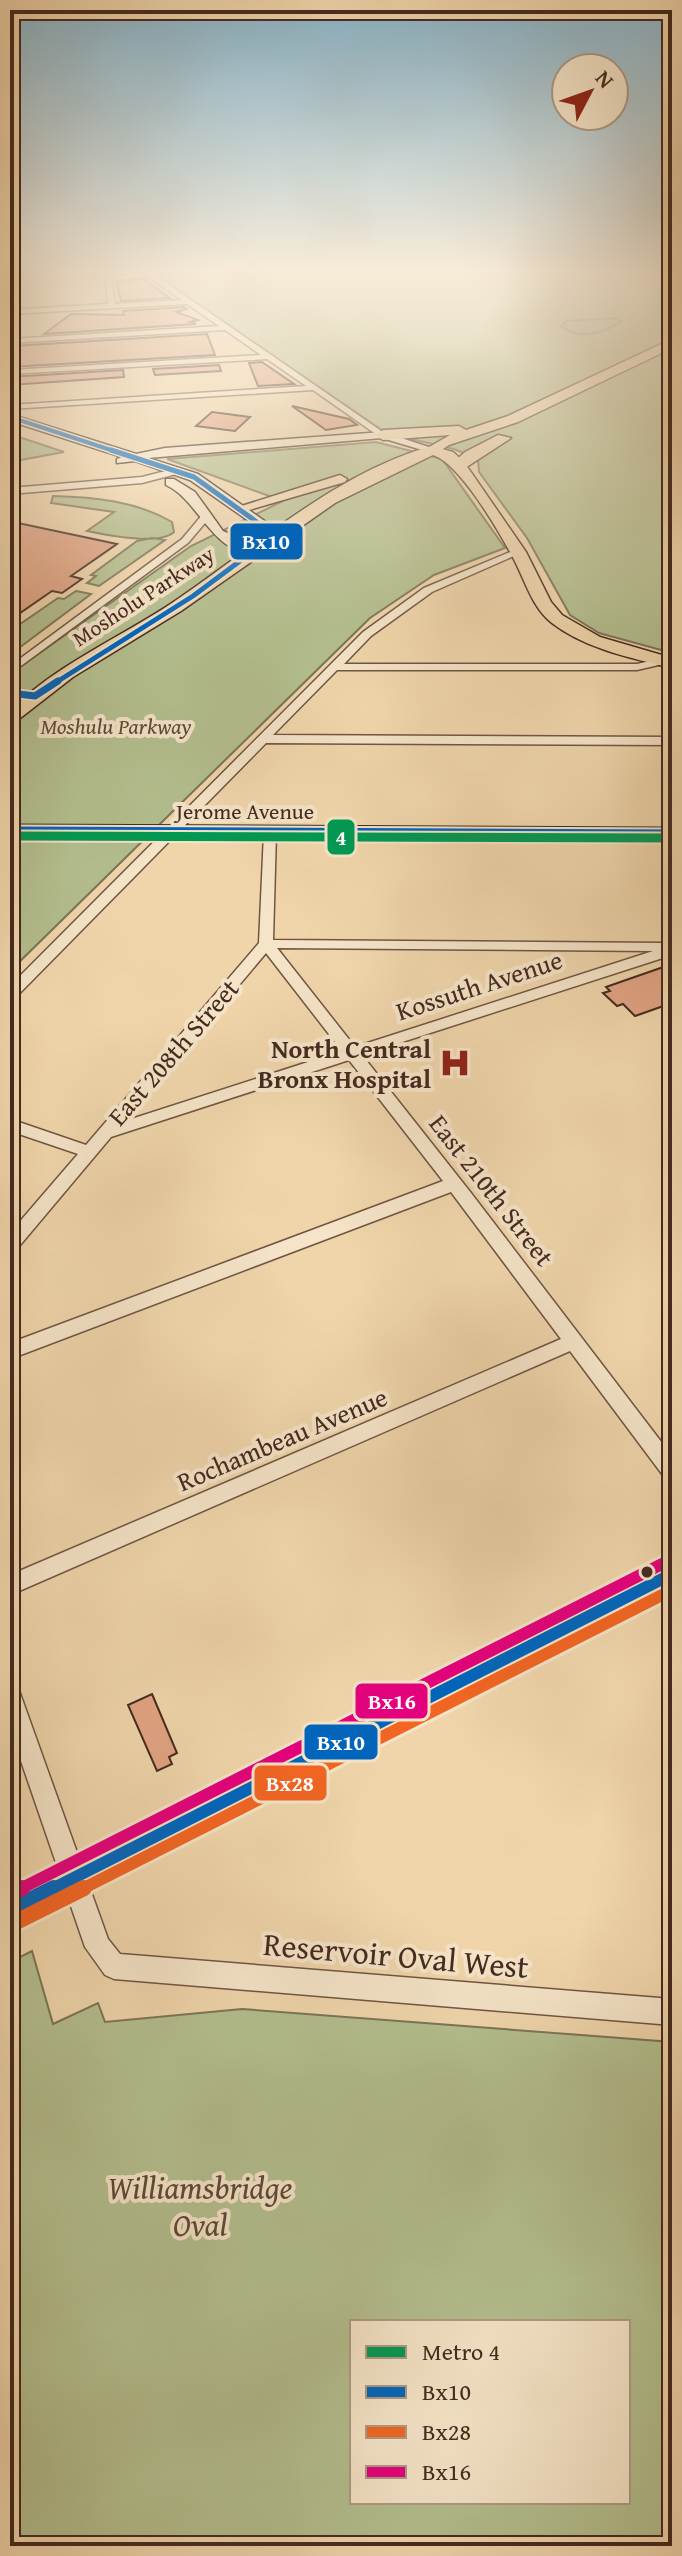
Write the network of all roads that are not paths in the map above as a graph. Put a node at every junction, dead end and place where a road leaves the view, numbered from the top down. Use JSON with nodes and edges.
{"nodes":[{"id":1,"x":245,"y":392,"type":"edge"},
{"id":2,"x":319,"y":392,"type":"edge"},
{"id":3,"x":576,"y":392,"type":"edge"},
{"id":4,"x":590,"y":392,"type":"edge"},
{"id":5,"x":10,"y":407,"type":"edge"},
{"id":6,"x":10,"y":417,"type":"edge"},
{"id":7,"x":520,"y":421,"type":"junction"},
{"id":8,"x":10,"y":425,"type":"edge"},
{"id":9,"x":383,"y":435,"type":"junction"},
{"id":10,"x":432,"y":450,"type":"junction"},
{"id":11,"x":137,"y":457,"type":"junction"},
{"id":12,"x":121,"y":461,"type":"junction"},
{"id":13,"x":395,"y":464,"type":"junction"},
{"id":14,"x":459,"y":465,"type":"junction"},
{"id":15,"x":177,"y":471,"type":"junction"},
{"id":16,"x":159,"y":478,"type":"junction"},
{"id":17,"x":10,"y":491,"type":"edge"},
{"id":18,"x":239,"y":509,"type":"junction"},
{"id":19,"x":206,"y":516,"type":"junction"},
{"id":20,"x":275,"y":535,"type":"junction"},
{"id":21,"x":255,"y":550,"type":"junction"},
{"id":22,"x":518,"y":552,"type":"junction"},
{"id":23,"x":668,"y":662,"type":"edge"},
{"id":24,"x":337,"y":667,"type":"junction"},
{"id":25,"x":10,"y":671,"type":"edge"},
{"id":26,"x":10,"y":693,"type":"edge"},
{"id":27,"x":35,"y":696,"type":"junction"},
{"id":28,"x":10,"y":721,"type":"edge"},
{"id":29,"x":264,"y":739,"type":"junction"},
{"id":30,"x":672,"y":741,"type":"edge"},
{"id":31,"x":10,"y":830,"type":"edge"},
{"id":32,"x":171,"y":833,"type":"junction"},
{"id":33,"x":270,"y":833,"type":"junction"},
{"id":34,"x":672,"y":833,"type":"edge"},
{"id":35,"x":266,"y":944,"type":"junction"},
{"id":36,"x":607,"y":946,"type":"junction"},
{"id":37,"x":672,"y":948,"type":"edge"},
{"id":38,"x":599,"y":974,"type":"junction"},
{"id":39,"x":10,"y":995,"type":"edge"},
{"id":40,"x":354,"y":1054,"type":"junction"},
{"id":41,"x":10,"y":1125,"type":"edge"},
{"id":42,"x":102,"y":1134,"type":"junction"},
{"id":43,"x":87,"y":1151,"type":"junction"},
{"id":44,"x":454,"y":1184,"type":"junction"},
{"id":45,"x":10,"y":1245,"type":"edge"},
{"id":46,"x":575,"y":1341,"type":"junction"},
{"id":47,"x":10,"y":1351,"type":"edge"},
{"id":48,"x":672,"y":1472,"type":"edge"},
{"id":49,"x":672,"y":1574,"type":"edge"},
{"id":50,"x":10,"y":1585,"type":"edge"},
{"id":51,"x":10,"y":1696,"type":"edge"},
{"id":52,"x":72,"y":1877,"type":"junction"},
{"id":53,"x":10,"y":1910,"type":"edge"},
{"id":54,"x":672,"y":2012,"type":"edge"}],
"edges":[{"from":1,"to":5,"type":"street"},
{"from":2,"to":9,"type":"street"},
{"from":3,"to":7,"type":"highway","name":"Mosholu Parkway"},
{"from":4,"to":7,"type":"highway","name":"Mosholu Parkway"},
{"from":6,"to":11,"type":"main road"},
{"from":7,"to":9,"type":"highway"},
{"from":7,"to":10,"type":"highway","name":"Mosholu Parkway"},
{"from":7,"to":14,"type":"highway"},
{"from":8,"to":12,"type":"main road"},
{"from":9,"to":10,"type":"main road"},
{"from":9,"to":11,"type":"main road"},
{"from":10,"to":13,"type":"main road","name":"Mosholu Parkway"},
{"from":10,"to":14,"type":"main road"},
{"from":11,"to":12,"type":"main road"},
{"from":11,"to":15,"type":"main road"},
{"from":12,"to":16,"type":"main road"},
{"from":13,"to":18,"type":"main road"},
{"from":13,"to":20,"type":"main road","name":"Mosholu Parkway"},
{"from":14,"to":22,"type":"main road"},
{"from":15,"to":16,"type":"street"},
{"from":15,"to":18,"type":"main road"},
{"from":16,"to":17,"type":"street"},
{"from":16,"to":19,"type":"main road"},
{"from":18,"to":20,"type":"main road"},
{"from":19,"to":21,"type":"main road"},
{"from":19,"to":25,"type":"street"},
{"from":20,"to":21,"type":"main road","name":"Mosholu Parkway"},
{"from":21,"to":27,"type":"main road","name":"Mosholu Parkway"},
{"from":22,"to":23,"type":"main road"},
{"from":22,"to":24,"type":"street"},
{"from":23,"to":24,"type":"street"},
{"from":24,"to":29,"type":"street"},
{"from":26,"to":27,"type":"street"},
{"from":27,"to":28,"type":"main road","name":"Mosholu Parkway"},
{"from":29,"to":30,"type":"street"},
{"from":29,"to":32,"type":"street"},
{"from":31,"to":32,"type":"main road","name":"Jerome Avenue"},
{"from":32,"to":33,"type":"main road","name":"Jerome Avenue"},
{"from":32,"to":39,"type":"street"},
{"from":33,"to":34,"type":"main road","name":"Jerome Avenue"},
{"from":33,"to":35,"type":"street"},
{"from":35,"to":36,"type":"street"},
{"from":35,"to":40,"type":"street","name":"East 210th Street"},
{"from":35,"to":42,"type":"street","name":"East 208th Street"},
{"from":36,"to":37,"type":"street"},
{"from":36,"to":38,"type":"street","name":"Kossuth Avenue"},
{"from":37,"to":38,"type":"street","name":"Kossuth Avenue"},
{"from":38,"to":40,"type":"street","name":"Kossuth Avenue"},
{"from":40,"to":42,"type":"street","name":"Kossuth Avenue"},
{"from":40,"to":44,"type":"street","name":"East 210th Street"},
{"from":41,"to":43,"type":"street"},
{"from":42,"to":43,"type":"street","name":"East 208th Street"},
{"from":43,"to":45,"type":"street","name":"East 208th Street"},
{"from":44,"to":46,"type":"street","name":"East 210th Street"},
{"from":44,"to":47,"type":"street"},
{"from":46,"to":48,"type":"street","name":"East 210th Street"},
{"from":46,"to":50,"type":"street","name":"Rochambeau Avenue"},
{"from":49,"to":52,"type":"main road"},
{"from":51,"to":52,"type":"street"},
{"from":52,"to":53,"type":"main road"},
{"from":52,"to":54,"type":"street","name":"Reservoir Oval West"}]}
